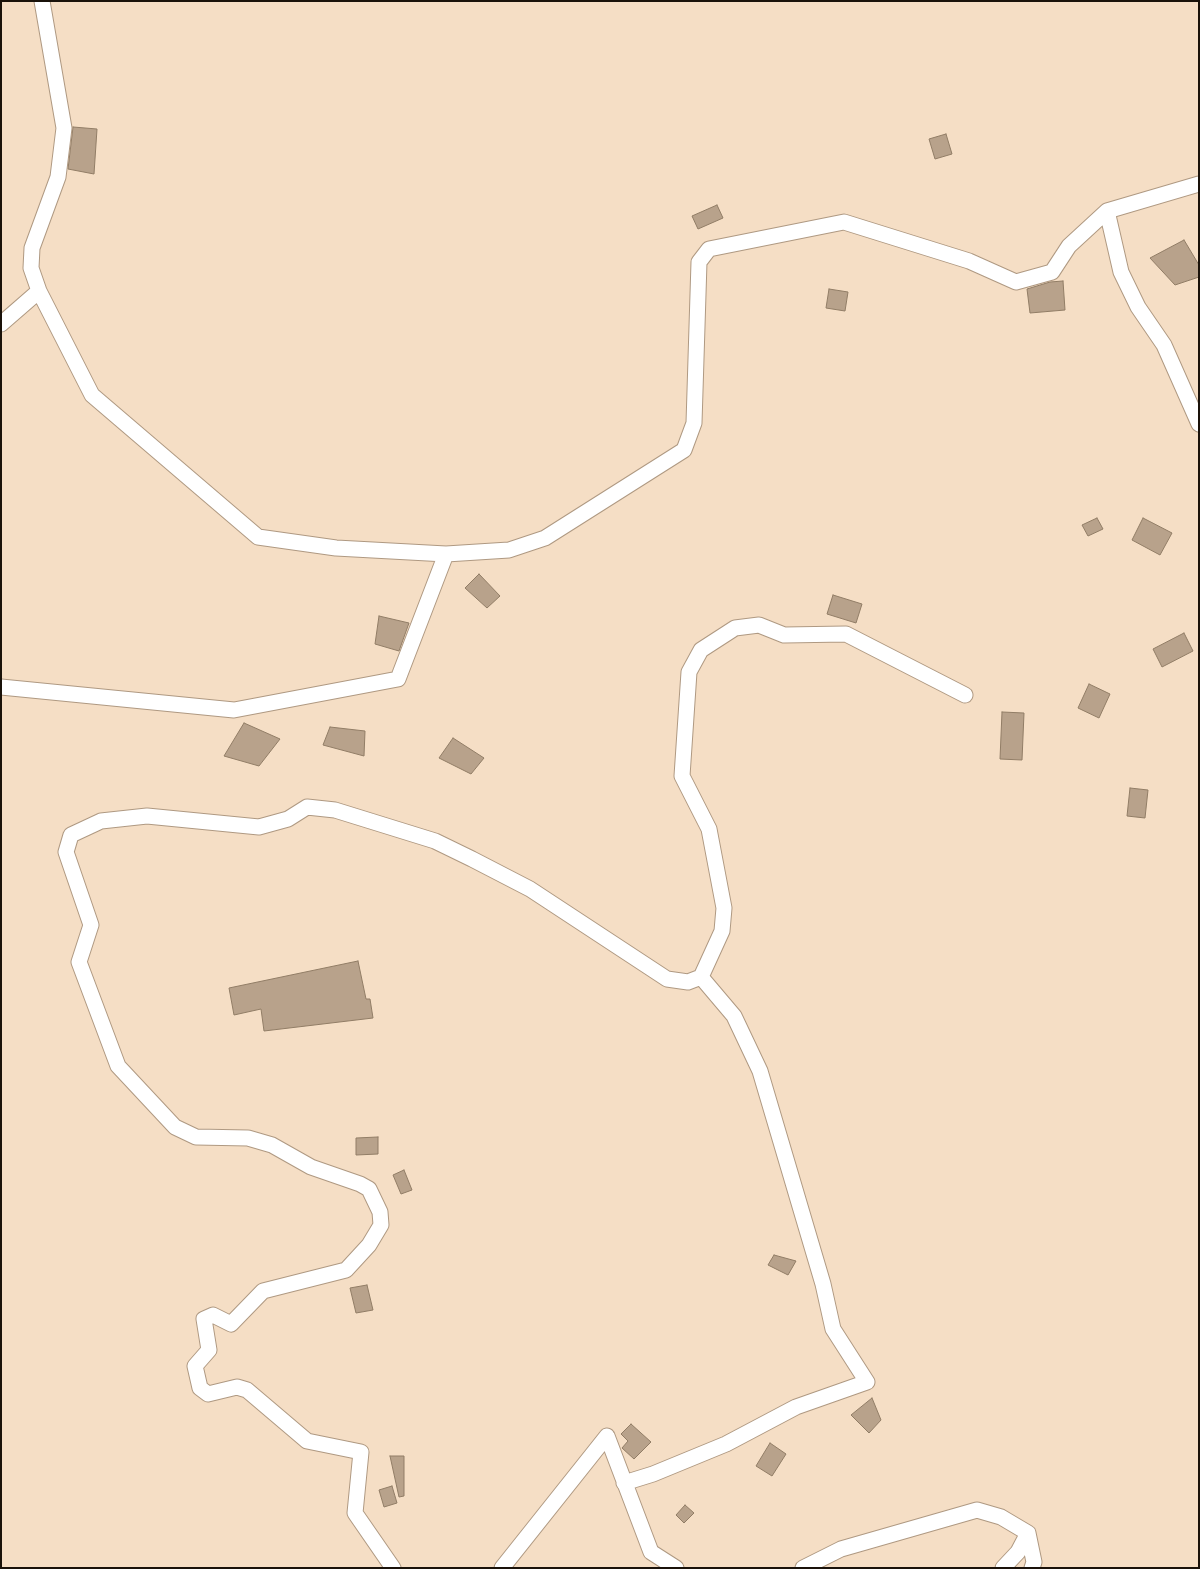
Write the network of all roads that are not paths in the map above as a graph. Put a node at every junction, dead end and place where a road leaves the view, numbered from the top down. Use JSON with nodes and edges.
{"nodes":[{"id":1,"x":42,"y":1,"type":"edge"},
{"id":2,"x":1199,"y":184,"type":"edge"},
{"id":3,"x":1107,"y":212,"type":"junction"},
{"id":4,"x":39,"y":291,"type":"junction"},
{"id":5,"x":1,"y":324,"type":"edge"},
{"id":6,"x":1199,"y":424,"type":"edge"},
{"id":7,"x":446,"y":554,"type":"junction"},
{"id":8,"x":1,"y":687,"type":"edge"},
{"id":9,"x":965,"y":695,"type":"dead end"},
{"id":10,"x":701,"y":977,"type":"junction"},
{"id":11,"x":624,"y":1483,"type":"junction"},
{"id":12,"x":1028,"y":1533,"type":"junction"},
{"id":13,"x":393,"y":1568,"type":"edge"},
{"id":14,"x":502,"y":1568,"type":"edge"},
{"id":15,"x":676,"y":1568,"type":"edge"},
{"id":16,"x":803,"y":1568,"type":"edge"},
{"id":17,"x":1003,"y":1568,"type":"edge"},
{"id":18,"x":1032,"y":1568,"type":"edge"}],
"edges":[{"from":1,"to":4,"type":"street"},
{"from":2,"to":3,"type":"street"},
{"from":3,"to":6,"type":"street"},
{"from":3,"to":7,"type":"street"},
{"from":4,"to":5,"type":"street"},
{"from":4,"to":7,"type":"street"},
{"from":7,"to":8,"type":"street"},
{"from":9,"to":10,"type":"street"},
{"from":10,"to":11,"type":"street"},
{"from":10,"to":13,"type":"street"},
{"from":11,"to":14,"type":"street"},
{"from":11,"to":15,"type":"street"},
{"from":12,"to":16,"type":"street"},
{"from":12,"to":17,"type":"street"},
{"from":12,"to":18,"type":"street"}]}
